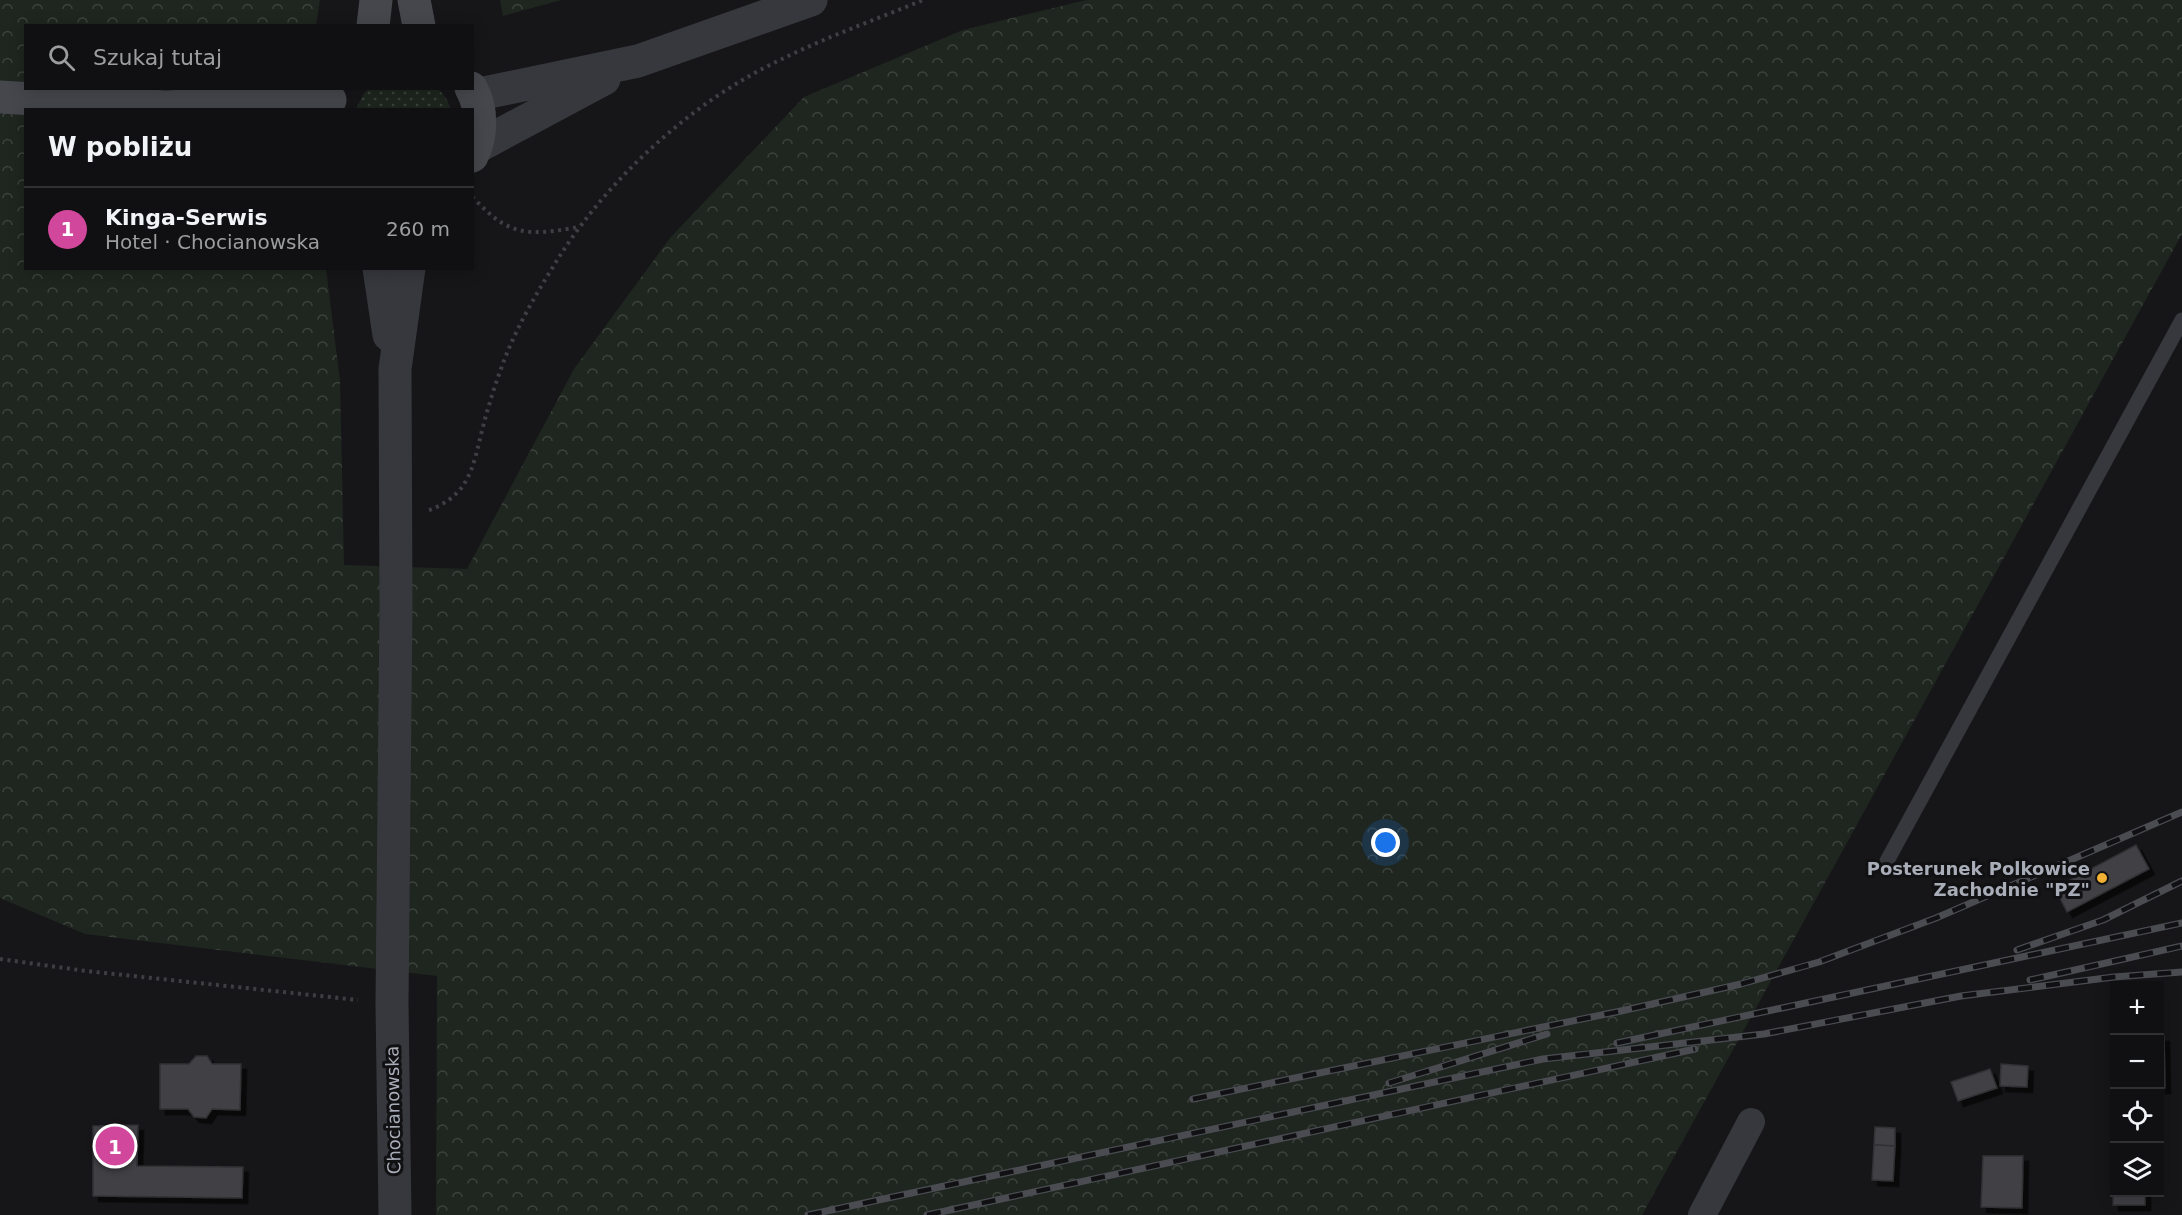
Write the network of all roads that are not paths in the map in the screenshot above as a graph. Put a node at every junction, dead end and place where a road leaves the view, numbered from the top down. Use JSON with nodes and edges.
{"nodes":[{"id":1,"x":376,"y":0,"type":"edge"},
{"id":2,"x":414,"y":0,"type":"edge"},
{"id":3,"x":811,"y":0,"type":"edge"},
{"id":4,"x":373,"y":24,"type":"edge"},
{"id":5,"x":419,"y":24,"type":"edge"},
{"id":6,"x":638,"y":62,"type":"junction"},
{"id":7,"x":473,"y":92,"type":"edge"},
{"id":8,"x":0,"y":97,"type":"edge"},
{"id":9,"x":331,"y":99,"type":"edge"},
{"id":10,"x":170,"y":108,"type":"edge"},
{"id":11,"x":475,"y":152,"type":"edge"},
{"id":12,"x":379,"y":270,"type":"edge"},
{"id":13,"x":409,"y":270,"type":"edge"},
{"id":14,"x":2182,"y":320,"type":"edge"},
{"id":15,"x":395,"y":369,"type":"junction"},
{"id":16,"x":1887,"y":861,"type":"dead end"},
{"id":17,"x":1751,"y":1122,"type":"dead end"},
{"id":18,"x":388,"y":1215,"type":"edge"},
{"id":19,"x":1702,"y":1215,"type":"edge"}],
"edges":[{"from":1,"to":4,"type":"main road"},
{"from":2,"to":5,"type":"main road"},
{"from":3,"to":6,"type":"street"},
{"from":6,"to":7,"type":"street"},
{"from":6,"to":11,"type":"street"},
{"from":7,"to":11,"type":"main road"},
{"from":8,"to":10,"type":"main road"},
{"from":9,"to":10,"type":"main road"},
{"from":12,"to":15,"type":"street"},
{"from":13,"to":15,"type":"street"},
{"from":14,"to":16,"type":"lane"},
{"from":15,"to":18,"type":"street","name":"Chocianowska"},
{"from":17,"to":19,"type":"street"}]}
